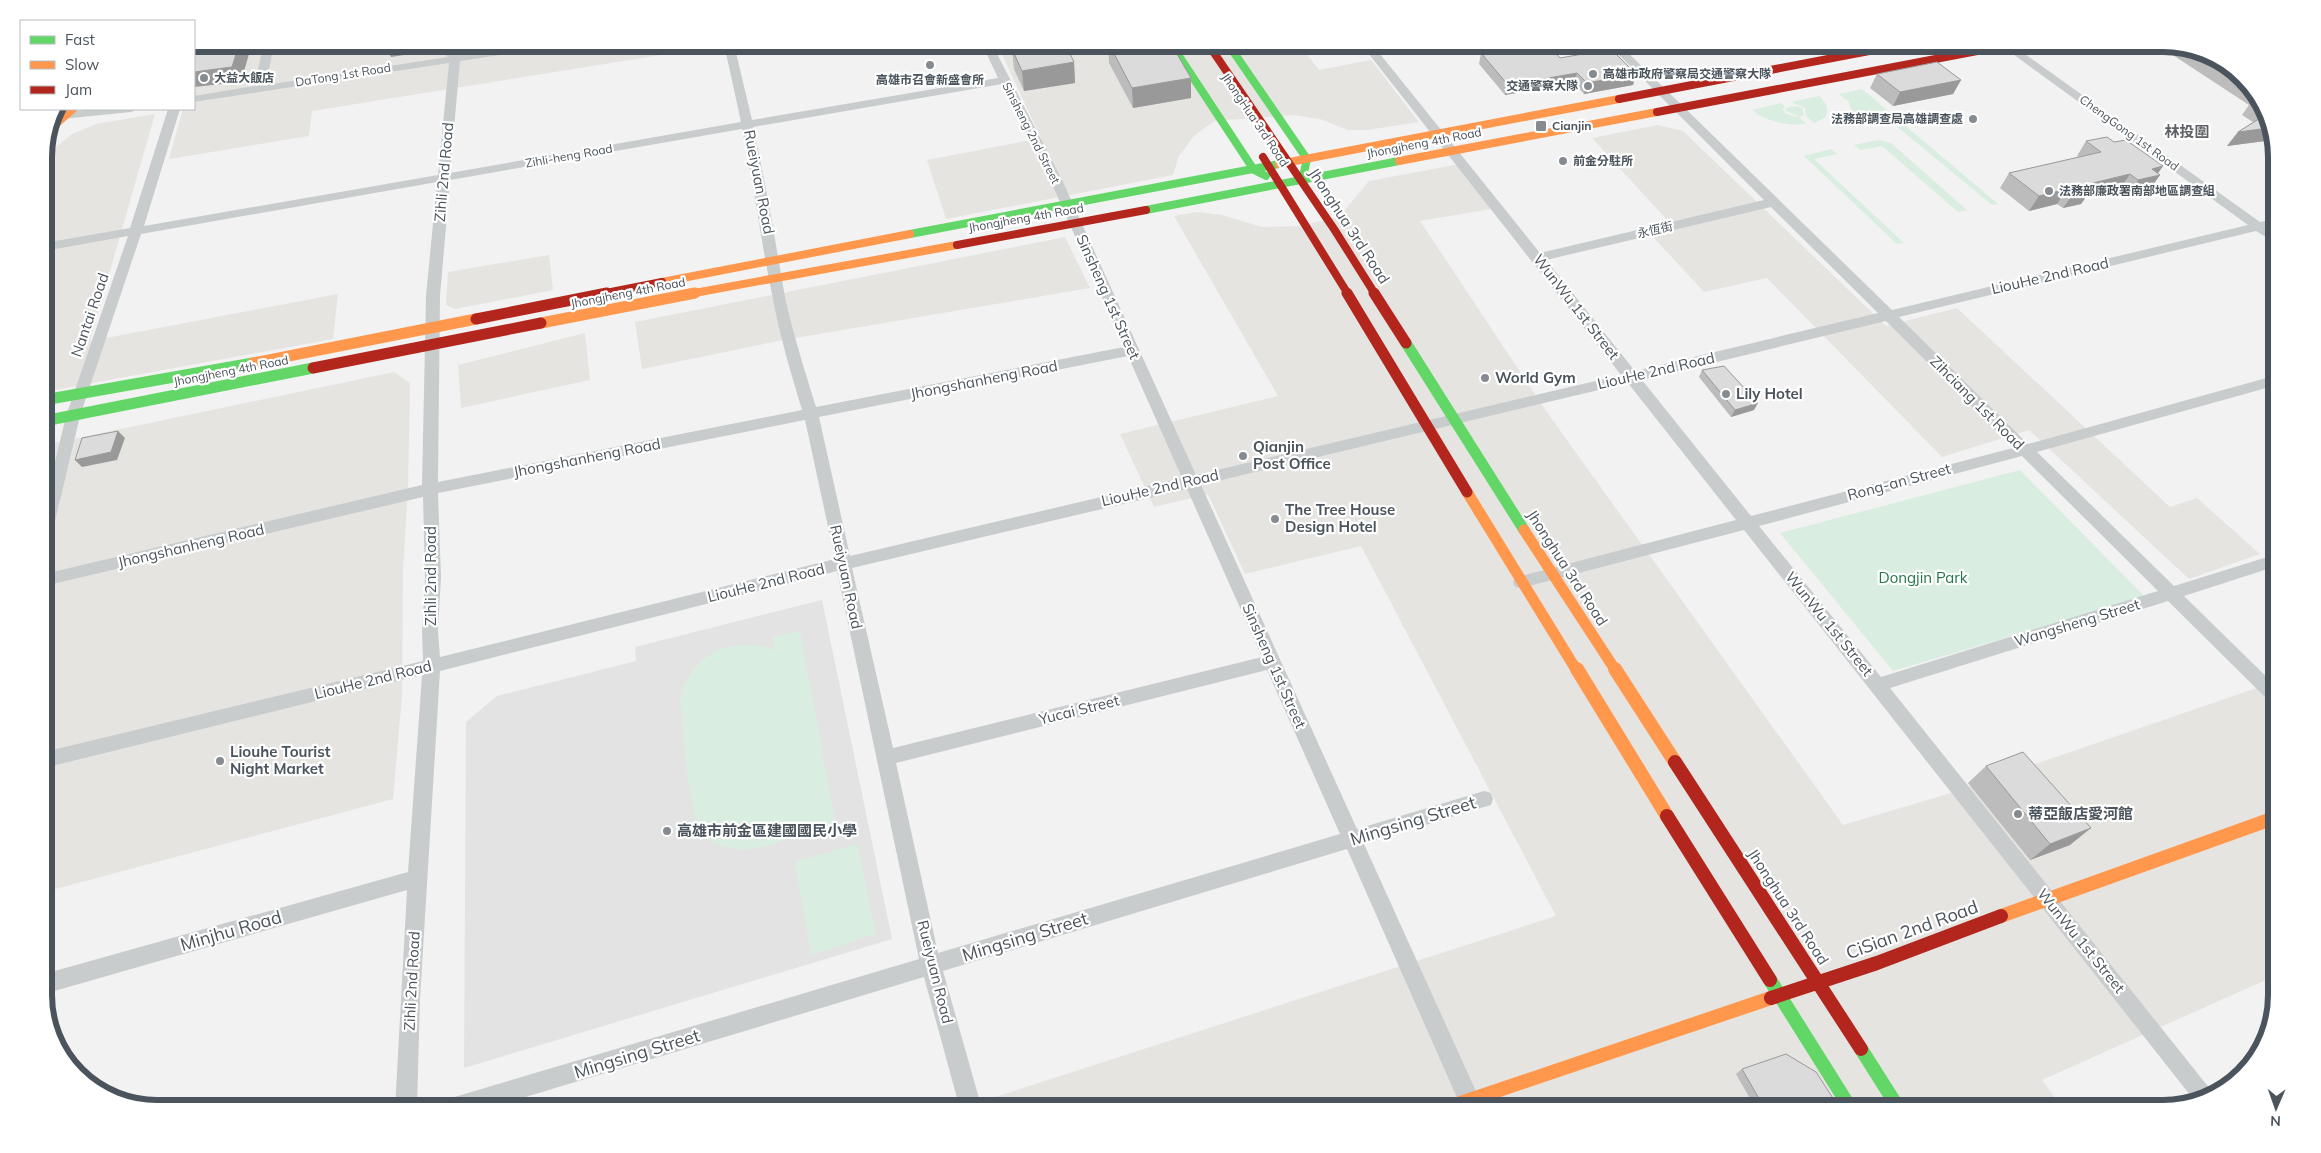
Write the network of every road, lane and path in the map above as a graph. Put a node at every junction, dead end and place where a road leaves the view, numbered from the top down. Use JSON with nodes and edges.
{"nodes":[{"id":1,"x":1177,"y":52,"type":"edge"},
{"id":2,"x":1214,"y":52,"type":"edge"},
{"id":3,"x":1234,"y":52,"type":"edge"},
{"id":4,"x":1373,"y":52,"type":"edge"},
{"id":5,"x":1622,"y":52,"type":"edge"},
{"id":6,"x":1865,"y":52,"type":"edge"},
{"id":7,"x":1965,"y":52,"type":"edge"},
{"id":8,"x":2019,"y":52,"type":"edge"},
{"id":9,"x":267,"y":53,"type":"edge"},
{"id":10,"x":450,"y":53,"type":"edge"},
{"id":11,"x":456,"y":53,"type":"edge"},
{"id":12,"x":487,"y":53,"type":"edge"},
{"id":13,"x":731,"y":53,"type":"edge"},
{"id":14,"x":991,"y":53,"type":"edge"},
{"id":15,"x":456,"y":57,"type":"junction"},
{"id":16,"x":1004,"y":80,"type":"junction"},
{"id":17,"x":259,"y":88,"type":"junction"},
{"id":18,"x":1663,"y":92,"type":"junction"},
{"id":19,"x":195,"y":99,"type":"edge"},
{"id":20,"x":1677,"y":107,"type":"junction"},
{"id":21,"x":122,"y":110,"type":"edge"},
{"id":22,"x":174,"y":110,"type":"edge"},
{"id":23,"x":60,"y":117,"type":"edge"},
{"id":24,"x":748,"y":124,"type":"junction"},
{"id":25,"x":1438,"y":134,"type":"junction"},
{"id":26,"x":1256,"y":145,"type":"dead end"},
{"id":27,"x":1452,"y":152,"type":"junction"},
{"id":28,"x":1307,"y":159,"type":"junction"},
{"id":29,"x":1288,"y":163,"type":"junction"},
{"id":30,"x":1270,"y":167,"type":"junction"},
{"id":31,"x":1254,"y":170,"type":"junction"},
{"id":32,"x":445,"y":177,"type":"junction"},
{"id":33,"x":1302,"y":180,"type":"junction"},
{"id":34,"x":1282,"y":184,"type":"junction"},
{"id":35,"x":1774,"y":202,"type":"junction"},
{"id":36,"x":1067,"y":205,"type":"junction"},
{"id":37,"x":1075,"y":224,"type":"junction"},
{"id":38,"x":2268,"y":224,"type":"edge"},
{"id":39,"x":2257,"y":226,"type":"junction"},
{"id":40,"x":134,"y":231,"type":"junction"},
{"id":41,"x":2268,"y":234,"type":"edge"},
{"id":42,"x":53,"y":245,"type":"edge"},
{"id":43,"x":1537,"y":258,"type":"junction"},
{"id":44,"x":773,"y":260,"type":"junction"},
{"id":45,"x":776,"y":278,"type":"junction"},
{"id":46,"x":1888,"y":315,"type":"junction"},
{"id":47,"x":432,"y":337,"type":"junction"},
{"id":48,"x":1132,"y":350,"type":"junction"},
{"id":49,"x":1632,"y":377,"type":"junction"},
{"id":50,"x":2268,"y":382,"type":"edge"},
{"id":51,"x":80,"y":393,"type":"junction"},
{"id":52,"x":53,"y":398,"type":"edge"},
{"id":53,"x":811,"y":414,"type":"junction"},
{"id":54,"x":73,"y":416,"type":"junction"},
{"id":55,"x":53,"y":419,"type":"edge"},
{"id":56,"x":1456,"y":419,"type":"junction"},
{"id":57,"x":1426,"y":427,"type":"junction"},
{"id":58,"x":2025,"y":450,"type":"junction"},
{"id":59,"x":1191,"y":480,"type":"junction"},
{"id":60,"x":430,"y":489,"type":"junction"},
{"id":61,"x":53,"y":504,"type":"edge"},
{"id":62,"x":1748,"y":522,"type":"junction"},
{"id":63,"x":2268,"y":563,"type":"edge"},
{"id":64,"x":843,"y":564,"type":"junction"},
{"id":65,"x":1552,"y":574,"type":"junction"},
{"id":66,"x":53,"y":578,"type":"edge"},
{"id":67,"x":1521,"y":582,"type":"junction"},
{"id":68,"x":2171,"y":593,"type":"junction"},
{"id":69,"x":1272,"y":662,"type":"junction"},
{"id":70,"x":432,"y":666,"type":"junction"},
{"id":71,"x":1877,"y":685,"type":"junction"},
{"id":72,"x":2268,"y":689,"type":"edge"},
{"id":73,"x":53,"y":758,"type":"edge"},
{"id":74,"x":886,"y":758,"type":"junction"},
{"id":75,"x":1484,"y":799,"type":"dead end"},
{"id":76,"x":2268,"y":819,"type":"edge"},
{"id":77,"x":1352,"y":840,"type":"junction"},
{"id":78,"x":418,"y":878,"type":"junction"},
{"id":79,"x":2047,"y":898,"type":"junction"},
{"id":80,"x":931,"y":966,"type":"junction"},
{"id":81,"x":53,"y":981,"type":"edge"},
{"id":82,"x":1818,"y":982,"type":"junction"},
{"id":83,"x":1778,"y":995,"type":"junction"},
{"id":84,"x":2202,"y":1094,"type":"edge"},
{"id":85,"x":406,"y":1100,"type":"edge"},
{"id":86,"x":481,"y":1100,"type":"edge"},
{"id":87,"x":968,"y":1100,"type":"edge"},
{"id":88,"x":1469,"y":1100,"type":"edge"},
{"id":89,"x":1482,"y":1100,"type":"edge"},
{"id":90,"x":1845,"y":1100,"type":"edge"},
{"id":91,"x":1894,"y":1100,"type":"edge"}],
"edges":[{"from":1,"to":31,"type":"street","name":"JhongHua 3rd Road"},
{"from":2,"to":29,"type":"street","name":"Jhonghua 3rd Road"},
{"from":3,"to":28,"type":"street","name":"JhongHua 3rd Road"},
{"from":4,"to":25,"type":"street","name":"WunWu 1st Street"},
{"from":5,"to":18,"type":"street","name":"Zihciang 1st Road"},
{"from":6,"to":18,"type":"street","name":"Jhongjheng 4th Road"},
{"from":7,"to":20,"type":"street","name":"Jhongjheng 4th Road"},
{"from":8,"to":39,"type":"street","name":"ChengGong 1st Road"},
{"from":9,"to":17,"type":"street"},
{"from":10,"to":15,"type":"street"},
{"from":11,"to":15,"type":"street","name":"Zihli 2nd Road"},
{"from":12,"to":15,"type":"street","name":"DaTong 1st Road"},
{"from":13,"to":24,"type":"street","name":"Rueiyuan Road"},
{"from":14,"to":16,"type":"street","name":"Sinsheng 2nd Street"},
{"from":15,"to":17,"type":"street","name":"DaTong 1st Road"},
{"from":15,"to":32,"type":"street","name":"Zihli 2nd Road"},
{"from":16,"to":24,"type":"street","name":"Zihli-heng Road"},
{"from":16,"to":36,"type":"street","name":"Sinsheng 2nd Street"},
{"from":17,"to":19,"type":"street","name":"DaTong 1st Road"},
{"from":18,"to":20,"type":"street","name":"Zihciang 1st Road"},
{"from":18,"to":25,"type":"street","name":"Jhongjheng 4th Road"},
{"from":20,"to":27,"type":"street","name":"Jhongjheng 4th Road"},
{"from":20,"to":35,"type":"street","name":"Zihciang 1st Road"},
{"from":21,"to":23,"type":"street"},
{"from":22,"to":40,"type":"street","name":"Nantai Road"},
{"from":24,"to":32,"type":"street","name":"Zihli-heng Road"},
{"from":24,"to":44,"type":"street","name":"Rueiyuan Road"},
{"from":25,"to":27,"type":"street","name":"WunWu 1st Street"},
{"from":25,"to":28,"type":"street","name":"Jhongjheng 4th Road"},
{"from":26,"to":30,"type":"street","name":"JhongHua 3rd Road"},
{"from":27,"to":33,"type":"street","name":"Jhongjheng 4th Road"},
{"from":27,"to":43,"type":"street","name":"WunWu 1st Street"},
{"from":28,"to":29,"type":"street","name":"Jhongjheng 4th Road"},
{"from":28,"to":33,"type":"street","name":"JhongHua 3rd Road"},
{"from":29,"to":30,"type":"street","name":"Jhongjheng 4th Road"},
{"from":29,"to":33,"type":"street","name":"Jhonghua 3rd Road"},
{"from":30,"to":31,"type":"street","name":"Jhongjheng 4th Road"},
{"from":30,"to":34,"type":"street","name":"JhongHua 3rd Road"},
{"from":31,"to":34,"type":"street","name":"JhongHua 3rd Road"},
{"from":31,"to":36,"type":"street","name":"Jhongjheng 4th Road"},
{"from":32,"to":40,"type":"street","name":"Zihli-heng Road"},
{"from":32,"to":47,"type":"street","name":"Zihli 2nd Road"},
{"from":33,"to":34,"type":"street","name":"Jhongjheng 4th Road"},
{"from":33,"to":56,"type":"street","name":"Jhonghua 3rd Road"},
{"from":34,"to":37,"type":"street","name":"Jhongjheng 4th Road"},
{"from":34,"to":57,"type":"street","name":"Jhonghua 3rd Road"},
{"from":35,"to":43,"type":"street","name":"永恆街"},
{"from":35,"to":46,"type":"street","name":"Zihciang 1st Road"},
{"from":36,"to":37,"type":"street","name":"Sinsheng 2nd Street"},
{"from":36,"to":44,"type":"street","name":"Jhongjheng 4th Road"},
{"from":37,"to":45,"type":"street","name":"Jhongjheng 4th Road"},
{"from":37,"to":48,"type":"street","name":"Sinsheng 1st Street"},
{"from":38,"to":39,"type":"street","name":"LiouHe 2nd Road"},
{"from":39,"to":41,"type":"street","name":"ChengGong 1st Road"},
{"from":39,"to":46,"type":"street","name":"LiouHe 2nd Road"},
{"from":40,"to":42,"type":"street","name":"Zihli-heng Road"},
{"from":40,"to":51,"type":"street","name":"Nantai Road"},
{"from":43,"to":49,"type":"street","name":"WunWu 1st Street"},
{"from":44,"to":45,"type":"street","name":"Rueiyuan Road"},
{"from":44,"to":47,"type":"street","name":"Jhongjheng 4th Road"},
{"from":45,"to":47,"type":"street","name":"Jhongjheng 4th Road"},
{"from":45,"to":53,"type":"street","name":"Rueiyuan Road"},
{"from":46,"to":49,"type":"street","name":"LiouHe 2nd Road"},
{"from":46,"to":58,"type":"street","name":"Zihciang 1st Road"},
{"from":47,"to":51,"type":"street","name":"Jhongjheng 4th Road"},
{"from":47,"to":54,"type":"street","name":"Jhongjheng 4th Road"},
{"from":47,"to":60,"type":"street","name":"Zihli 2nd Road"},
{"from":48,"to":53,"type":"street","name":"Jhongshanheng Road"},
{"from":48,"to":59,"type":"street","name":"Sinsheng 1st Street"},
{"from":49,"to":56,"type":"street","name":"LiouHe 2nd Road"},
{"from":49,"to":62,"type":"street","name":"WunWu 1st Street"},
{"from":50,"to":58,"type":"street","name":"Rong-an Street"},
{"from":51,"to":52,"type":"street","name":"Jhongjheng 4th Road"},
{"from":51,"to":54,"type":"street","name":"Nantai Road"},
{"from":53,"to":60,"type":"street","name":"Jhongshanheng Road"},
{"from":53,"to":64,"type":"street","name":"Rueiyuan Road"},
{"from":54,"to":55,"type":"street","name":"Jhongjheng 4th Road"},
{"from":54,"to":61,"type":"street","name":"Nantai Road"},
{"from":56,"to":57,"type":"street","name":"LiouHe 2nd Road"},
{"from":56,"to":65,"type":"street","name":"Jhonghua 3rd Road"},
{"from":57,"to":59,"type":"street","name":"LiouHe 2nd Road"},
{"from":57,"to":67,"type":"street","name":"Jhonghua 3rd Road"},
{"from":58,"to":62,"type":"street","name":"Rong-an Street"},
{"from":58,"to":68,"type":"street","name":"Zihciang 1st Road"},
{"from":59,"to":64,"type":"street","name":"LiouHe 2nd Road"},
{"from":59,"to":69,"type":"street","name":"Sinsheng 1st Street"},
{"from":60,"to":66,"type":"street","name":"Jhongshanheng Road"},
{"from":60,"to":70,"type":"street","name":"Zihli 2nd Road"},
{"from":62,"to":65,"type":"street","name":"Rong-an Street"},
{"from":62,"to":71,"type":"street","name":"WunWu 1st Street"},
{"from":63,"to":68,"type":"street","name":"Wangsheng Street"},
{"from":64,"to":70,"type":"street","name":"LiouHe 2nd Road"},
{"from":64,"to":74,"type":"street","name":"Rueiyuan Road"},
{"from":65,"to":67,"type":"street","name":"Rong-an Street"},
{"from":65,"to":82,"type":"street","name":"Jhonghua 3rd Road"},
{"from":67,"to":83,"type":"street","name":"Jhonghua 3rd Road"},
{"from":68,"to":71,"type":"street","name":"Wangsheng Street"},
{"from":68,"to":72,"type":"street","name":"Zihciang 1st Road"},
{"from":69,"to":74,"type":"street","name":"Yucai Street"},
{"from":69,"to":77,"type":"street","name":"Sinsheng 1st Street"},
{"from":70,"to":73,"type":"street","name":"LiouHe 2nd Road"},
{"from":70,"to":78,"type":"street","name":"Zihli 2nd Road"},
{"from":71,"to":79,"type":"street","name":"WunWu 1st Street"},
{"from":74,"to":80,"type":"street","name":"Rueiyuan Road"},
{"from":75,"to":77,"type":"street","name":"Mingsing Street"},
{"from":76,"to":79,"type":"street","name":"CiSian 2nd Road"},
{"from":77,"to":80,"type":"street","name":"Mingsing Street"},
{"from":77,"to":88,"type":"street","name":"Sinsheng 1st Street"},
{"from":78,"to":81,"type":"street","name":"Minjhu Road"},
{"from":78,"to":85,"type":"street","name":"Zihli 2nd Road"},
{"from":79,"to":82,"type":"street","name":"CiSian 2nd Road"},
{"from":79,"to":84,"type":"street","name":"WunWu 1st Street"},
{"from":80,"to":86,"type":"street","name":"Mingsing Street"},
{"from":80,"to":87,"type":"street","name":"Rueiyuan Road"},
{"from":82,"to":83,"type":"street","name":"CiSian 2nd Road"},
{"from":82,"to":91,"type":"street","name":"Jhonghua 3rd Road"},
{"from":83,"to":89,"type":"street","name":"CiSian 2nd Road"},
{"from":83,"to":90,"type":"street","name":"Jhonghua 3rd Road"}]}
